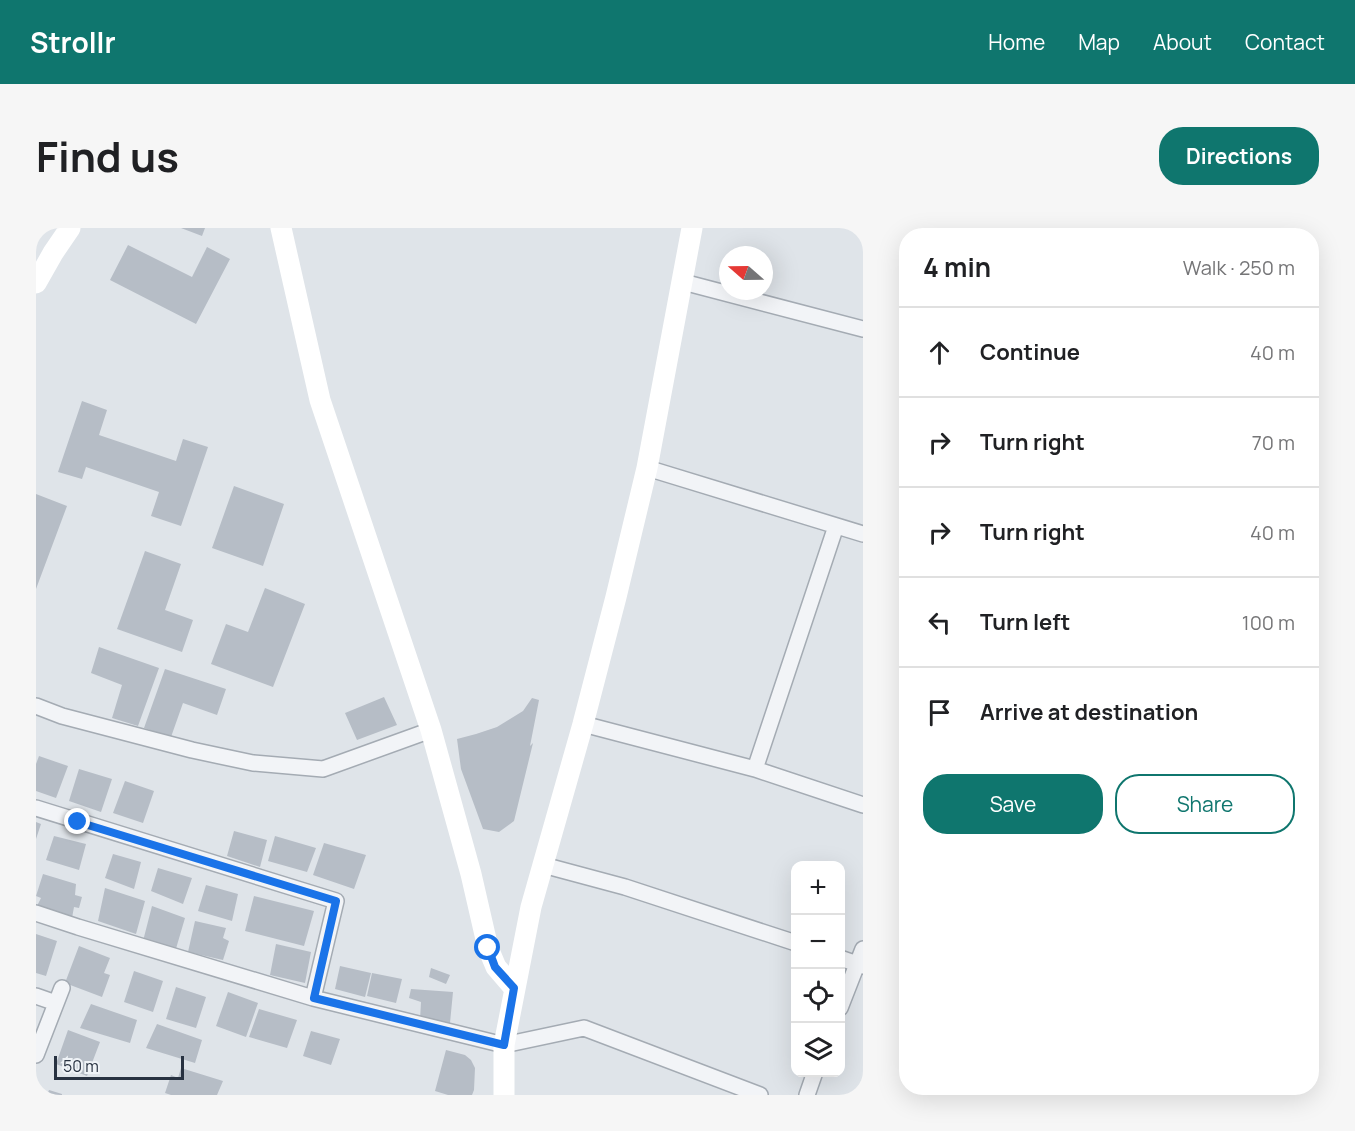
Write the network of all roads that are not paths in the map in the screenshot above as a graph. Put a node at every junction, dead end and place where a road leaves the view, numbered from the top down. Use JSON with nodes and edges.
{"nodes":[{"id":1,"x":70,"y":228,"type":"edge"},
{"id":2,"x":281,"y":228,"type":"edge"},
{"id":3,"x":692,"y":228,"type":"edge"},
{"id":4,"x":682,"y":282,"type":"junction"},
{"id":5,"x":36,"y":283,"type":"edge"},
{"id":6,"x":863,"y":329,"type":"edge"},
{"id":7,"x":646,"y":468,"type":"junction"},
{"id":8,"x":836,"y":526,"type":"junction"},
{"id":9,"x":863,"y":534,"type":"edge"},
{"id":10,"x":36,"y":706,"type":"edge"},
{"id":11,"x":583,"y":724,"type":"junction"},
{"id":12,"x":432,"y":730,"type":"junction"},
{"id":13,"x":755,"y":769,"type":"junction"},
{"id":14,"x":863,"y":805,"type":"edge"},
{"id":15,"x":36,"y":808,"type":"edge"},
{"id":16,"x":543,"y":865,"type":"junction"},
{"id":17,"x":36,"y":913,"type":"edge"},
{"id":18,"x":791,"y":942,"type":"edge"},
{"id":19,"x":863,"y":949,"type":"edge"},
{"id":20,"x":845,"y":960,"type":"edge"},
{"id":21,"x":860,"y":965,"type":"edge"},
{"id":22,"x":514,"y":988,"type":"junction"},
{"id":23,"x":36,"y":996,"type":"edge"},
{"id":24,"x":845,"y":997,"type":"edge"},
{"id":25,"x":314,"y":998,"type":"junction"},
{"id":26,"x":504,"y":1045,"type":"junction"},
{"id":27,"x":36,"y":1055,"type":"edge"},
{"id":28,"x":813,"y":1077,"type":"edge"},
{"id":29,"x":504,"y":1095,"type":"edge"},
{"id":30,"x":760,"y":1095,"type":"edge"},
{"id":31,"x":807,"y":1095,"type":"edge"}],
"edges":[{"from":1,"to":5,"type":"main road"},
{"from":2,"to":12,"type":"main road"},
{"from":3,"to":4,"type":"main road"},
{"from":4,"to":6,"type":"street"},
{"from":4,"to":7,"type":"main road"},
{"from":7,"to":8,"type":"street"},
{"from":7,"to":11,"type":"main road"},
{"from":8,"to":9,"type":"street"},
{"from":8,"to":13,"type":"street"},
{"from":10,"to":12,"type":"street"},
{"from":11,"to":13,"type":"street"},
{"from":11,"to":16,"type":"main road"},
{"from":12,"to":22,"type":"main road"},
{"from":13,"to":14,"type":"street"},
{"from":15,"to":25,"type":"street"},
{"from":16,"to":18,"type":"street"},
{"from":16,"to":22,"type":"main road"},
{"from":17,"to":25,"type":"street"},
{"from":19,"to":21,"type":"street"},
{"from":20,"to":21,"type":"street"},
{"from":21,"to":24,"type":"street"},
{"from":22,"to":26,"type":"main road"},
{"from":23,"to":27,"type":"street"},
{"from":25,"to":26,"type":"street"},
{"from":26,"to":29,"type":"main road"},
{"from":26,"to":30,"type":"street"},
{"from":28,"to":31,"type":"street"}]}
